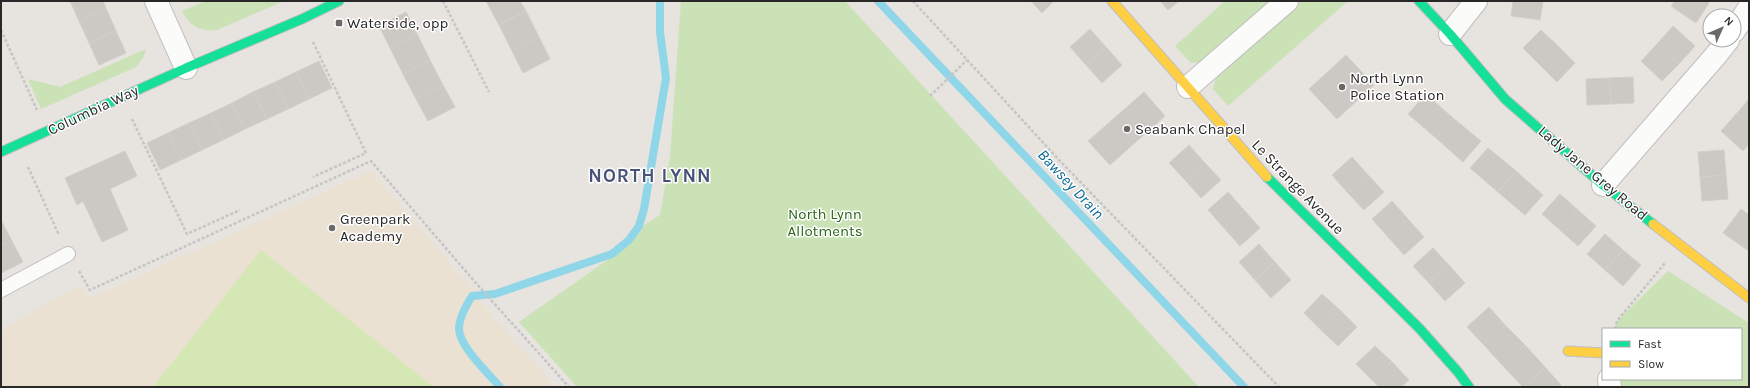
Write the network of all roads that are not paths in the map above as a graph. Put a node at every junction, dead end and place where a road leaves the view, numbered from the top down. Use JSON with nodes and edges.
{"nodes":[{"id":1,"x":156,"y":1,"type":"edge"},
{"id":2,"x":339,"y":1,"type":"edge"},
{"id":3,"x":1112,"y":1,"type":"edge"},
{"id":4,"x":1287,"y":1,"type":"edge"},
{"id":5,"x":1419,"y":1,"type":"edge"},
{"id":6,"x":1476,"y":1,"type":"edge"},
{"id":7,"x":1749,"y":8,"type":"edge"},
{"id":8,"x":1742,"y":19,"type":"edge"},
{"id":9,"x":1450,"y":34,"type":"junction"},
{"id":10,"x":1722,"y":48,"type":"edge"},
{"id":11,"x":186,"y":68,"type":"junction"},
{"id":12,"x":1188,"y":87,"type":"junction"},
{"id":13,"x":1,"y":152,"type":"edge"},
{"id":14,"x":1603,"y":185,"type":"junction"},
{"id":15,"x":68,"y":254,"type":"road end"},
{"id":16,"x":1,"y":290,"type":"edge"},
{"id":17,"x":1749,"y":298,"type":"edge"},
{"id":18,"x":1568,"y":350,"type":"dead end"},
{"id":19,"x":1602,"y":353,"type":"edge"},
{"id":20,"x":1469,"y":387,"type":"edge"}],
"edges":[{"from":1,"to":11,"type":"street"},
{"from":2,"to":11,"type":"street","name":"Columbia Way"},
{"from":3,"to":12,"type":"street","name":"Le Strange Avenue"},
{"from":4,"to":12,"type":"street"},
{"from":5,"to":9,"type":"street","name":"Lady Jane Grey Road"},
{"from":6,"to":9,"type":"street"},
{"from":7,"to":8,"type":"street"},
{"from":9,"to":14,"type":"street","name":"Lady Jane Grey Road"},
{"from":10,"to":14,"type":"street"},
{"from":11,"to":13,"type":"street","name":"Columbia Way"},
{"from":12,"to":20,"type":"street","name":"Le Strange Avenue"},
{"from":14,"to":17,"type":"street","name":"Lady Jane Grey Road"},
{"from":15,"to":16,"type":"lane"},
{"from":18,"to":19,"type":"street"}]}
